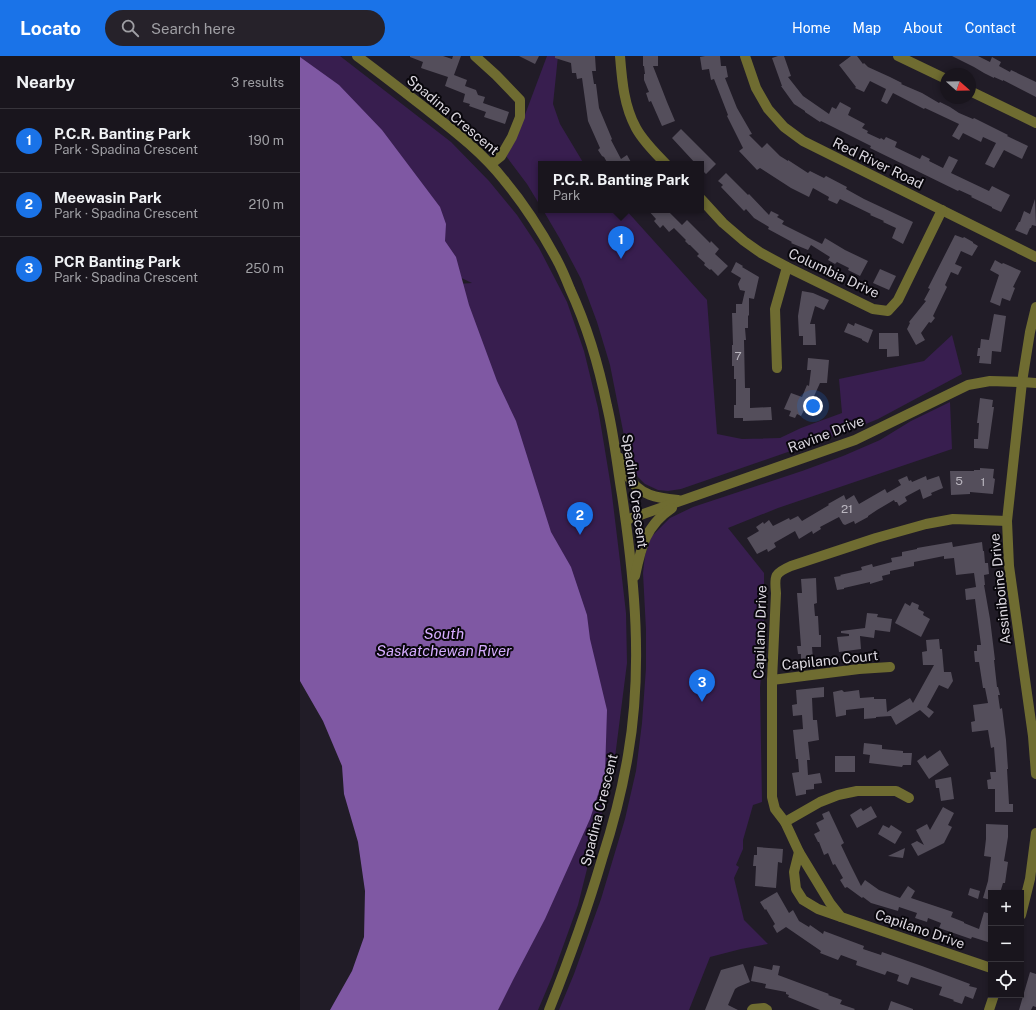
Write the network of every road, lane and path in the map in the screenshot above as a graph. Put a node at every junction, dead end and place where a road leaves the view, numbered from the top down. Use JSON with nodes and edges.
{"nodes":[{"id":1,"x":358,"y":56,"type":"edge"},
{"id":2,"x":475,"y":56,"type":"edge"},
{"id":3,"x":620,"y":56,"type":"edge"},
{"id":4,"x":745,"y":56,"type":"edge"},
{"id":5,"x":898,"y":56,"type":"edge"},
{"id":6,"x":940,"y":76,"type":"edge"},
{"id":7,"x":976,"y":94,"type":"edge"},
{"id":8,"x":1036,"y":123,"type":"edge"},
{"id":9,"x":663,"y":161,"type":"edge"},
{"id":10,"x":491,"y":164,"type":"junction"},
{"id":11,"x":704,"y":203,"type":"edge"},
{"id":12,"x":942,"y":210,"type":"junction"},
{"id":13,"x":1036,"y":257,"type":"edge"},
{"id":14,"x":786,"y":267,"type":"junction"},
{"id":15,"x":1036,"y":307,"type":"edge"},
{"id":16,"x":777,"y":368,"type":"dead end"},
{"id":17,"x":1022,"y":382,"type":"junction"},
{"id":18,"x":1036,"y":383,"type":"edge"},
{"id":19,"x":613,"y":440,"type":"junction"},
{"id":20,"x":682,"y":501,"type":"junction"},
{"id":21,"x":626,"y":520,"type":"junction"},
{"id":22,"x":1008,"y":521,"type":"junction"},
{"id":23,"x":634,"y":586,"type":"junction"},
{"id":24,"x":890,"y":667,"type":"dead end"},
{"id":25,"x":772,"y":680,"type":"junction"},
{"id":26,"x":1036,"y":774,"type":"edge"},
{"id":27,"x":908,"y":798,"type":"dead end"},
{"id":28,"x":785,"y":822,"type":"junction"},
{"id":29,"x":1036,"y":833,"type":"edge"},
{"id":30,"x":799,"y":852,"type":"junction"},
{"id":31,"x":1024,"y":903,"type":"edge"},
{"id":32,"x":840,"y":917,"type":"junction"},
{"id":33,"x":988,"y":967,"type":"edge"},
{"id":34,"x":993,"y":998,"type":"edge"},
{"id":35,"x":549,"y":1010,"type":"edge"},
{"id":36,"x":752,"y":1010,"type":"edge"},
{"id":37,"x":767,"y":1010,"type":"edge"},
{"id":38,"x":989,"y":1010,"type":"edge"}],
"edges":[{"from":1,"to":10,"type":"street","name":"Spadina Crescent"},
{"from":2,"to":10,"type":"street"},
{"from":3,"to":9,"type":"street"},
{"from":4,"to":12,"type":"street","name":"Red River Road"},
{"from":5,"to":6,"type":"street"},
{"from":7,"to":8,"type":"street"},
{"from":10,"to":19,"type":"street","name":"Spadina Crescent"},
{"from":11,"to":14,"type":"street","name":"Columbia Drive"},
{"from":12,"to":13,"type":"street","name":"Red River Road"},
{"from":12,"to":14,"type":"street","name":"Columbia Drive"},
{"from":14,"to":16,"type":"street"},
{"from":15,"to":17,"type":"street","name":"Assiniboine Drive"},
{"from":17,"to":18,"type":"street","name":"Ravine Drive"},
{"from":17,"to":20,"type":"street","name":"Ravine Drive"},
{"from":17,"to":22,"type":"street","name":"Assiniboine Drive"},
{"from":19,"to":20,"type":"street"},
{"from":19,"to":21,"type":"street","name":"Spadina Crescent"},
{"from":20,"to":21,"type":"street","name":"Ravine Drive"},
{"from":20,"to":23,"type":"street"},
{"from":21,"to":23,"type":"street","name":"Spadina Crescent"},
{"from":22,"to":25,"type":"street","name":"Capilano Drive"},
{"from":22,"to":26,"type":"street","name":"Assiniboine Drive"},
{"from":23,"to":35,"type":"street","name":"Spadina Crescent"},
{"from":24,"to":25,"type":"street","name":"Capilano Court"},
{"from":25,"to":28,"type":"street","name":"Capilano Drive"},
{"from":27,"to":28,"type":"street"},
{"from":28,"to":30,"type":"street","name":"Capilano Drive"},
{"from":29,"to":31,"type":"street"},
{"from":30,"to":32,"type":"street","name":"Capilano Drive"},
{"from":30,"to":32,"type":"street","name":"Capilano Drive"},
{"from":32,"to":33,"type":"street","name":"Capilano Drive"},
{"from":34,"to":38,"type":"street"},
{"from":36,"to":37,"type":"street"}]}
